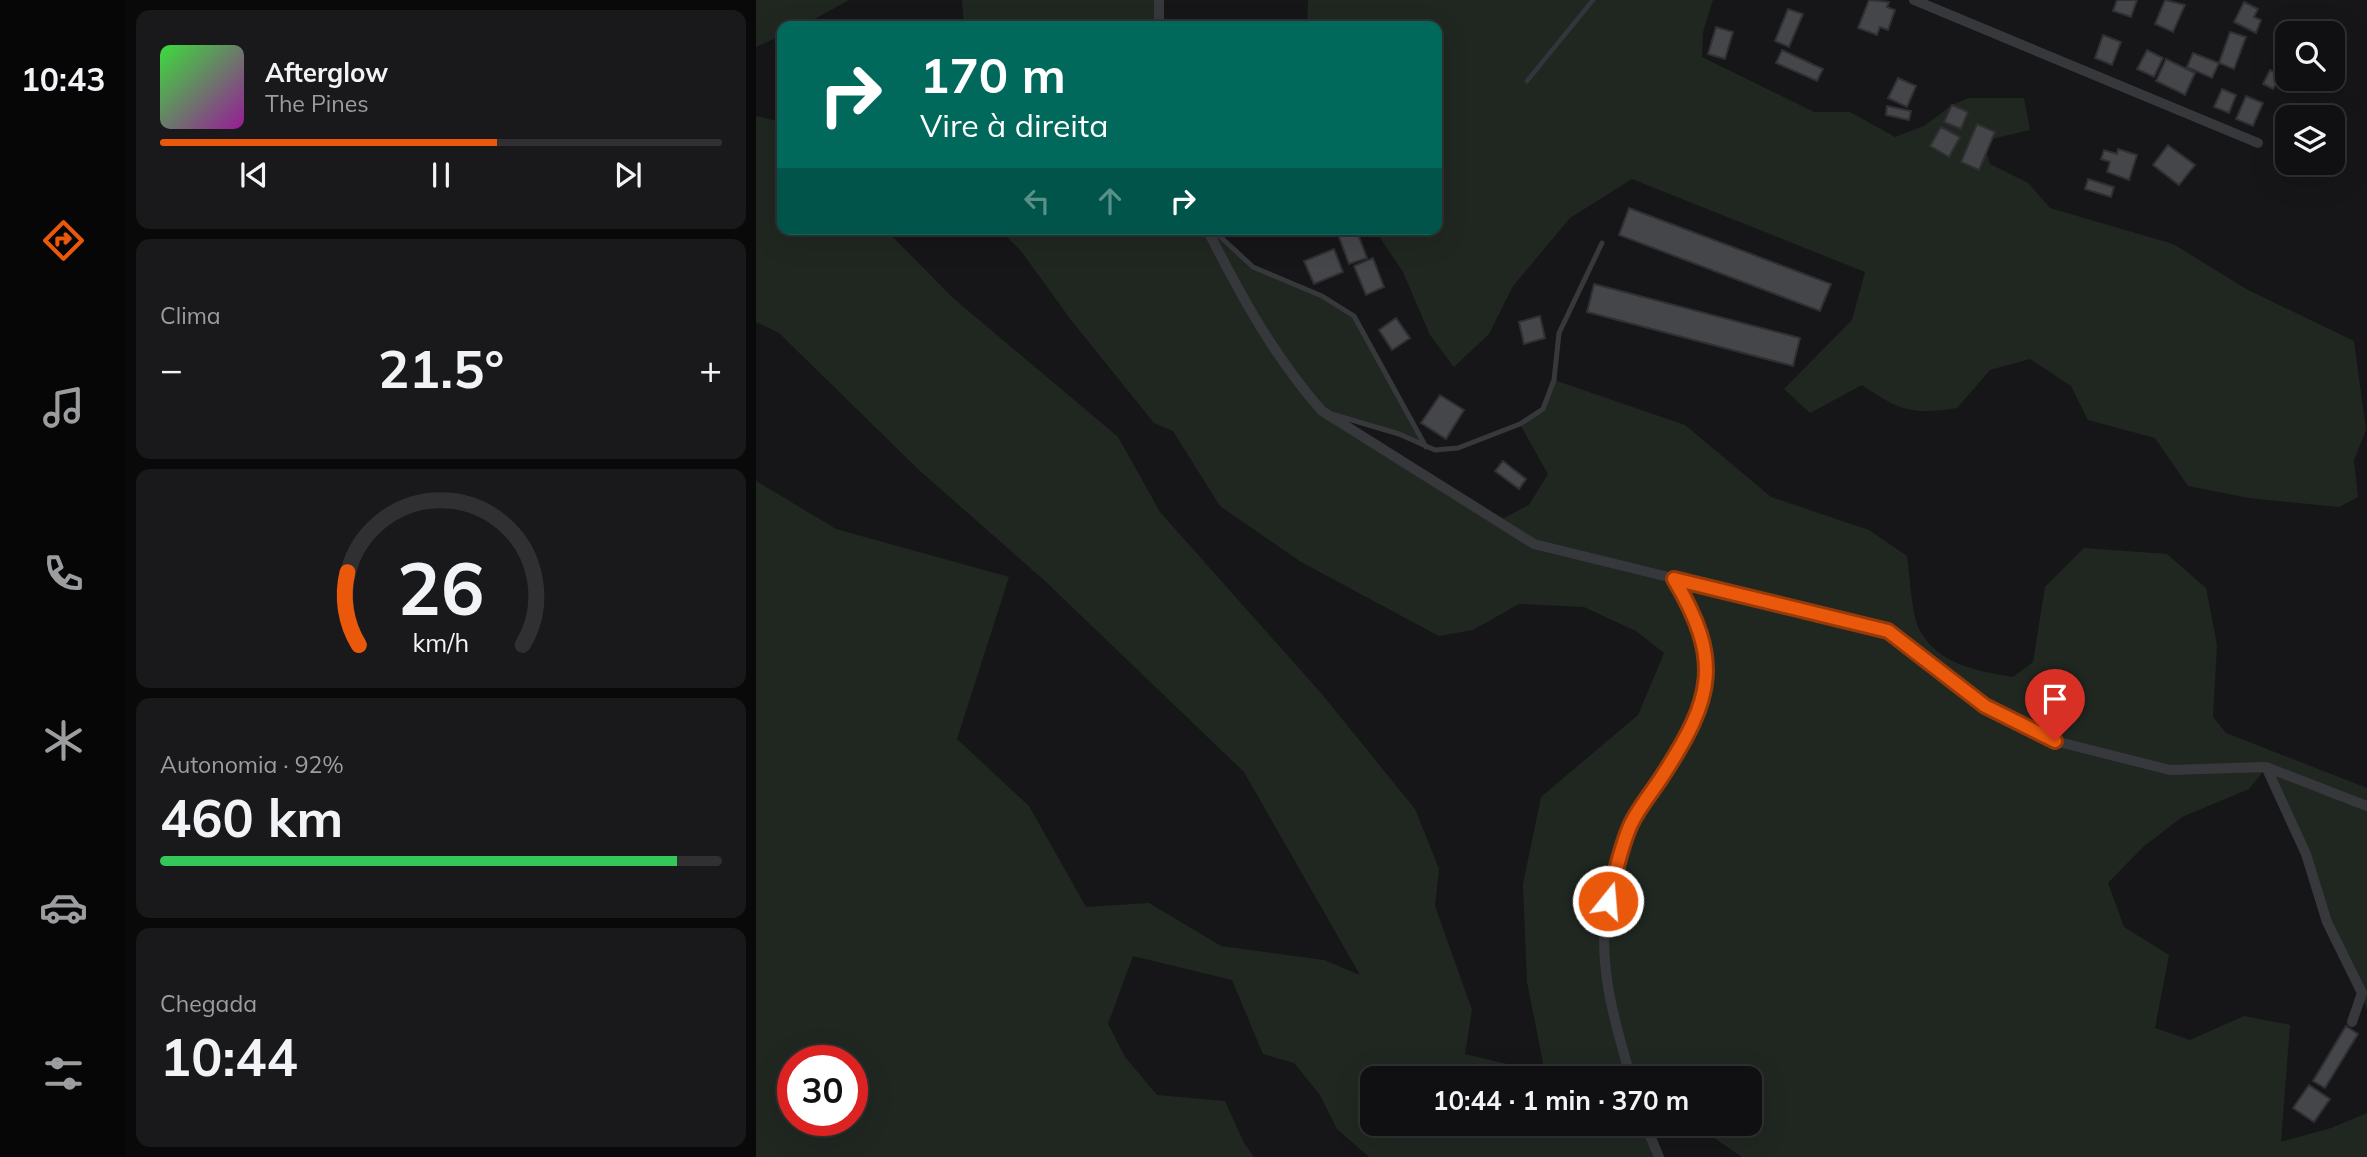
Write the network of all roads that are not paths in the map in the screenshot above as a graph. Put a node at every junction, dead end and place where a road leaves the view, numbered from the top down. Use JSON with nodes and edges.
{"nodes":[{"id":1,"x":1159,"y":0,"type":"edge"},
{"id":2,"x":1914,"y":0,"type":"edge"},
{"id":3,"x":1159,"y":21,"type":"edge"},
{"id":4,"x":2258,"y":143,"type":"dead end"},
{"id":5,"x":1212,"y":235,"type":"edge"},
{"id":6,"x":1216,"y":235,"type":"edge"},
{"id":7,"x":1602,"y":243,"type":"dead end"},
{"id":8,"x":1322,"y":411,"type":"junction"},
{"id":9,"x":1426,"y":447,"type":"junction"},
{"id":10,"x":1674,"y":579,"type":"junction"},
{"id":11,"x":2266,"y":767,"type":"junction"},
{"id":12,"x":2367,"y":806,"type":"edge"},
{"id":13,"x":2352,"y":1022,"type":"dead end"},
{"id":14,"x":1628,"y":1066,"type":"edge"},
{"id":15,"x":1650,"y":1136,"type":"edge"},
{"id":16,"x":1659,"y":1157,"type":"edge"}],
"edges":[{"from":1,"to":3,"type":"street"},
{"from":2,"to":4,"type":"street"},
{"from":5,"to":8,"type":"street"},
{"from":6,"to":9,"type":"lane"},
{"from":7,"to":9,"type":"lane"},
{"from":8,"to":9,"type":"lane"},
{"from":8,"to":10,"type":"street"},
{"from":10,"to":11,"type":"street"},
{"from":10,"to":14,"type":"street"},
{"from":11,"to":12,"type":"street"},
{"from":11,"to":13,"type":"street"},
{"from":15,"to":16,"type":"street"}]}
